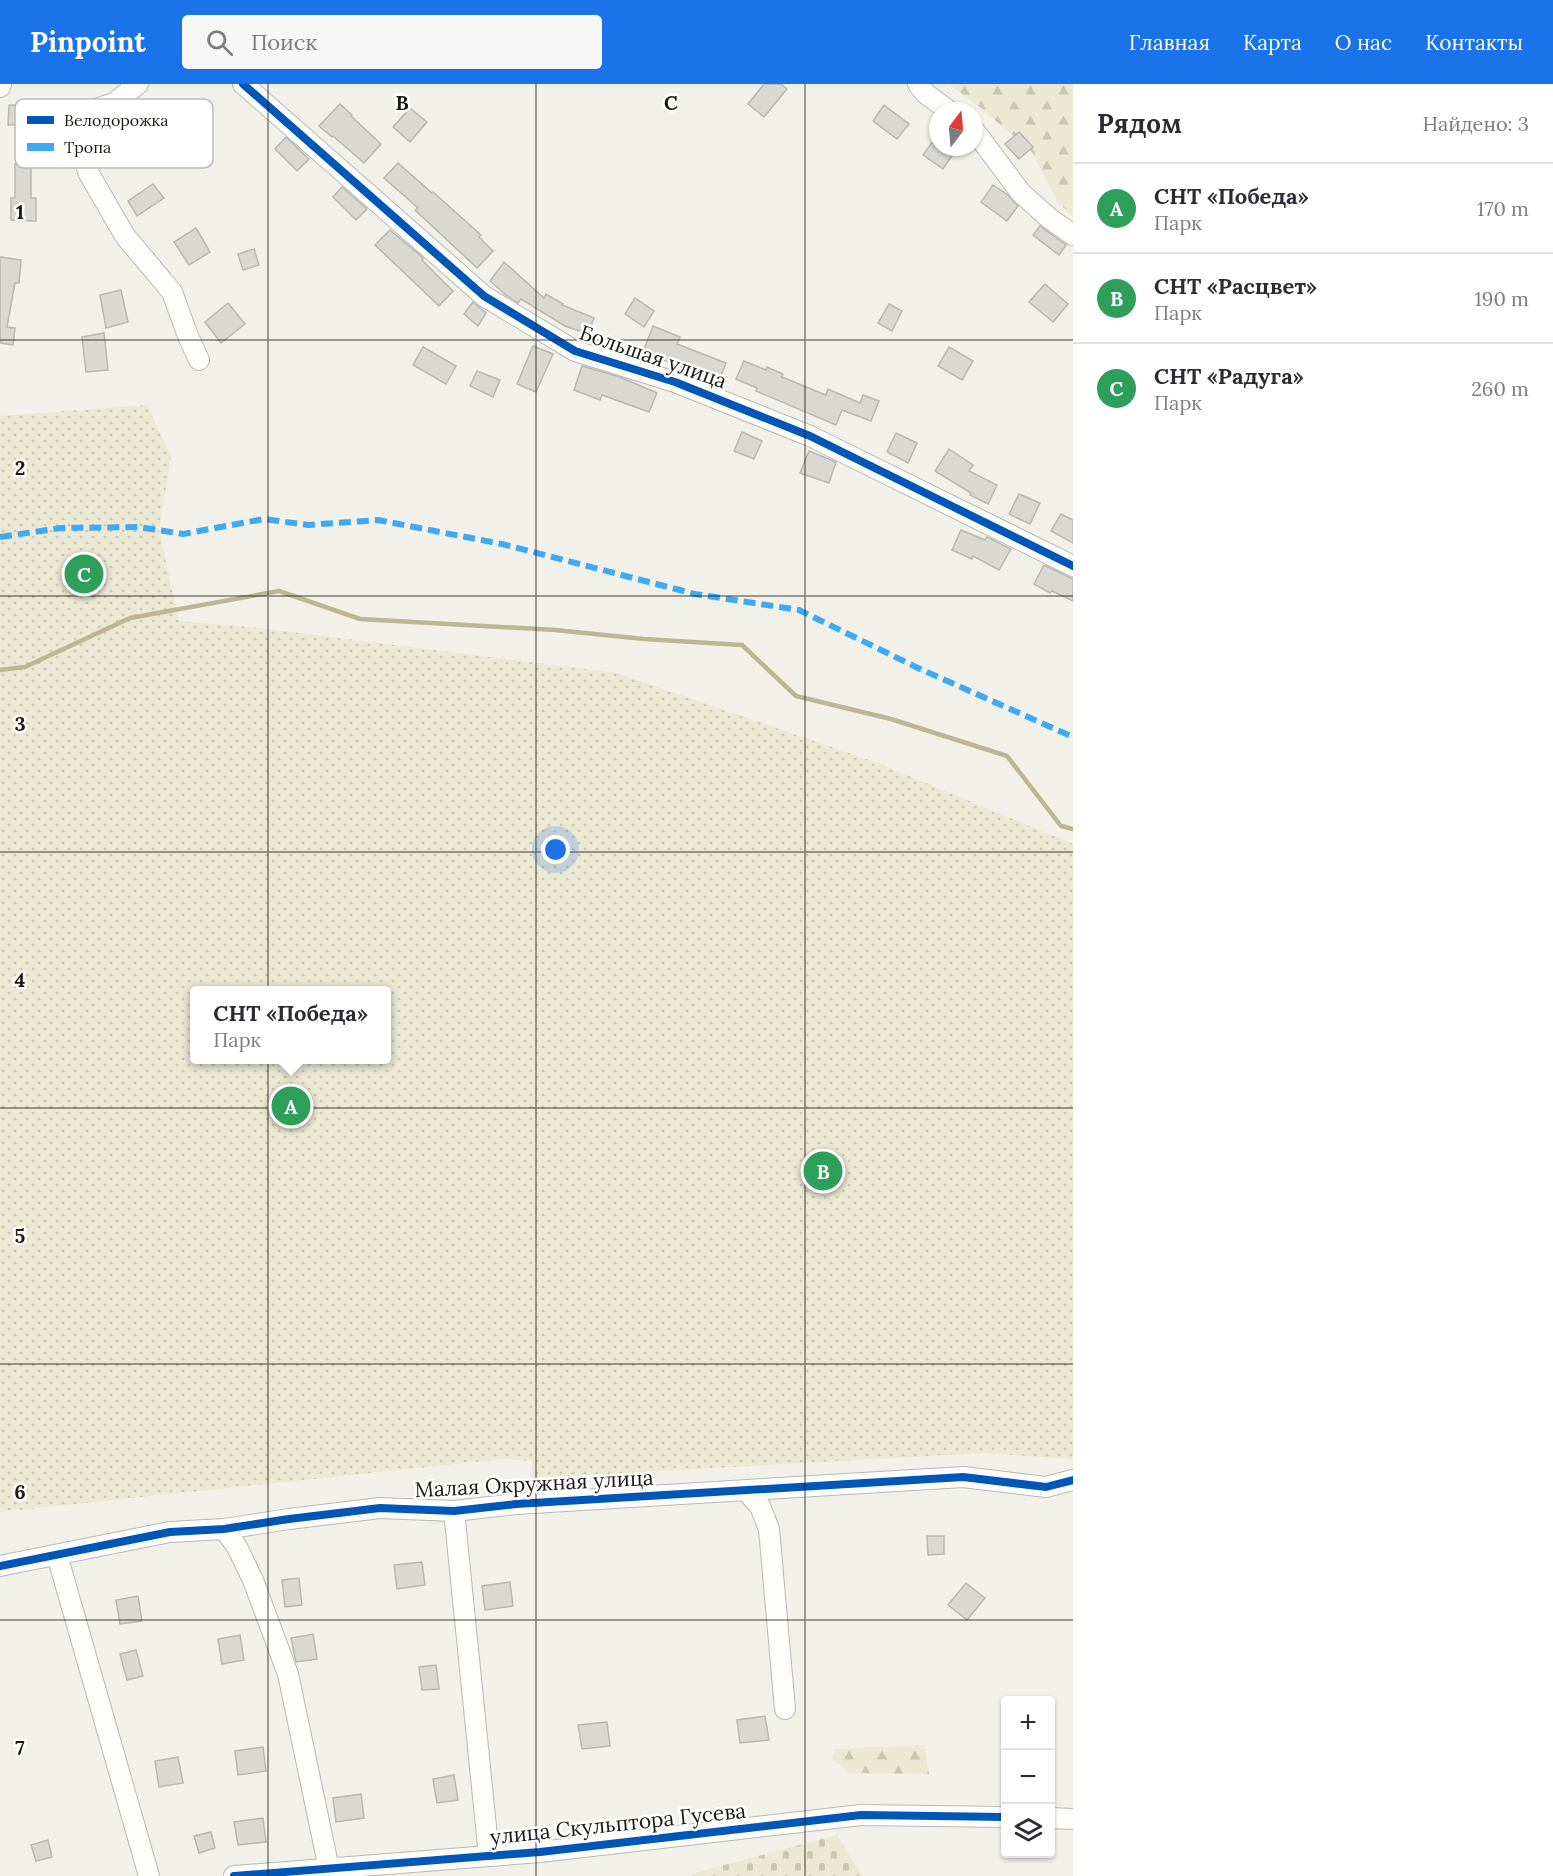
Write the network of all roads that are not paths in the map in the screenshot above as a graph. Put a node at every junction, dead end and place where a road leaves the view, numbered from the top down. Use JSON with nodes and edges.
{"nodes":[{"id":1,"x":138,"y":84,"type":"edge"},
{"id":2,"x":243,"y":84,"type":"edge"},
{"id":3,"x":918,"y":84,"type":"edge"},
{"id":4,"x":119,"y":99,"type":"edge"},
{"id":5,"x":937,"y":102,"type":"edge"},
{"id":6,"x":983,"y":142,"type":"edge"},
{"id":7,"x":87,"y":168,"type":"edge"},
{"id":8,"x":1073,"y":235,"type":"edge"},
{"id":9,"x":199,"y":360,"type":"dead end"},
{"id":10,"x":1073,"y":566,"type":"edge"},
{"id":11,"x":1073,"y":1480,"type":"edge"},
{"id":12,"x":747,"y":1492,"type":"junction"},
{"id":13,"x":454,"y":1511,"type":"junction"},
{"id":14,"x":224,"y":1529,"type":"junction"},
{"id":15,"x":57,"y":1555,"type":"junction"},
{"id":16,"x":0,"y":1566,"type":"edge"},
{"id":17,"x":785,"y":1709,"type":"dead end"},
{"id":18,"x":1001,"y":1817,"type":"edge"},
{"id":19,"x":1055,"y":1818,"type":"edge"},
{"id":20,"x":1073,"y":1819,"type":"edge"},
{"id":21,"x":489,"y":1856,"type":"junction"},
{"id":22,"x":329,"y":1869,"type":"junction"},
{"id":23,"x":149,"y":1876,"type":"edge"},
{"id":24,"x":234,"y":1876,"type":"edge"}],
"edges":[{"from":1,"to":4,"type":"street"},
{"from":2,"to":10,"type":"street","name":"Большая улица"},
{"from":3,"to":5,"type":"street"},
{"from":6,"to":8,"type":"street"},
{"from":7,"to":9,"type":"street"},
{"from":11,"to":12,"type":"street","name":"Малая Окружная улица"},
{"from":12,"to":13,"type":"street","name":"Малая Окружная улица"},
{"from":12,"to":17,"type":"street"},
{"from":13,"to":14,"type":"street","name":"Малая Окружная улица"},
{"from":13,"to":21,"type":"street"},
{"from":14,"to":15,"type":"street","name":"Малая Окружная улица"},
{"from":14,"to":22,"type":"street"},
{"from":15,"to":16,"type":"street","name":"Малая Окружная улица"},
{"from":15,"to":23,"type":"street"},
{"from":18,"to":21,"type":"street","name":"улица Скульптора Гусева"},
{"from":19,"to":20,"type":"street"},
{"from":21,"to":22,"type":"street","name":"улица Скульптора Гусева"},
{"from":22,"to":24,"type":"street","name":"улица Скульптора Гусева"}]}
